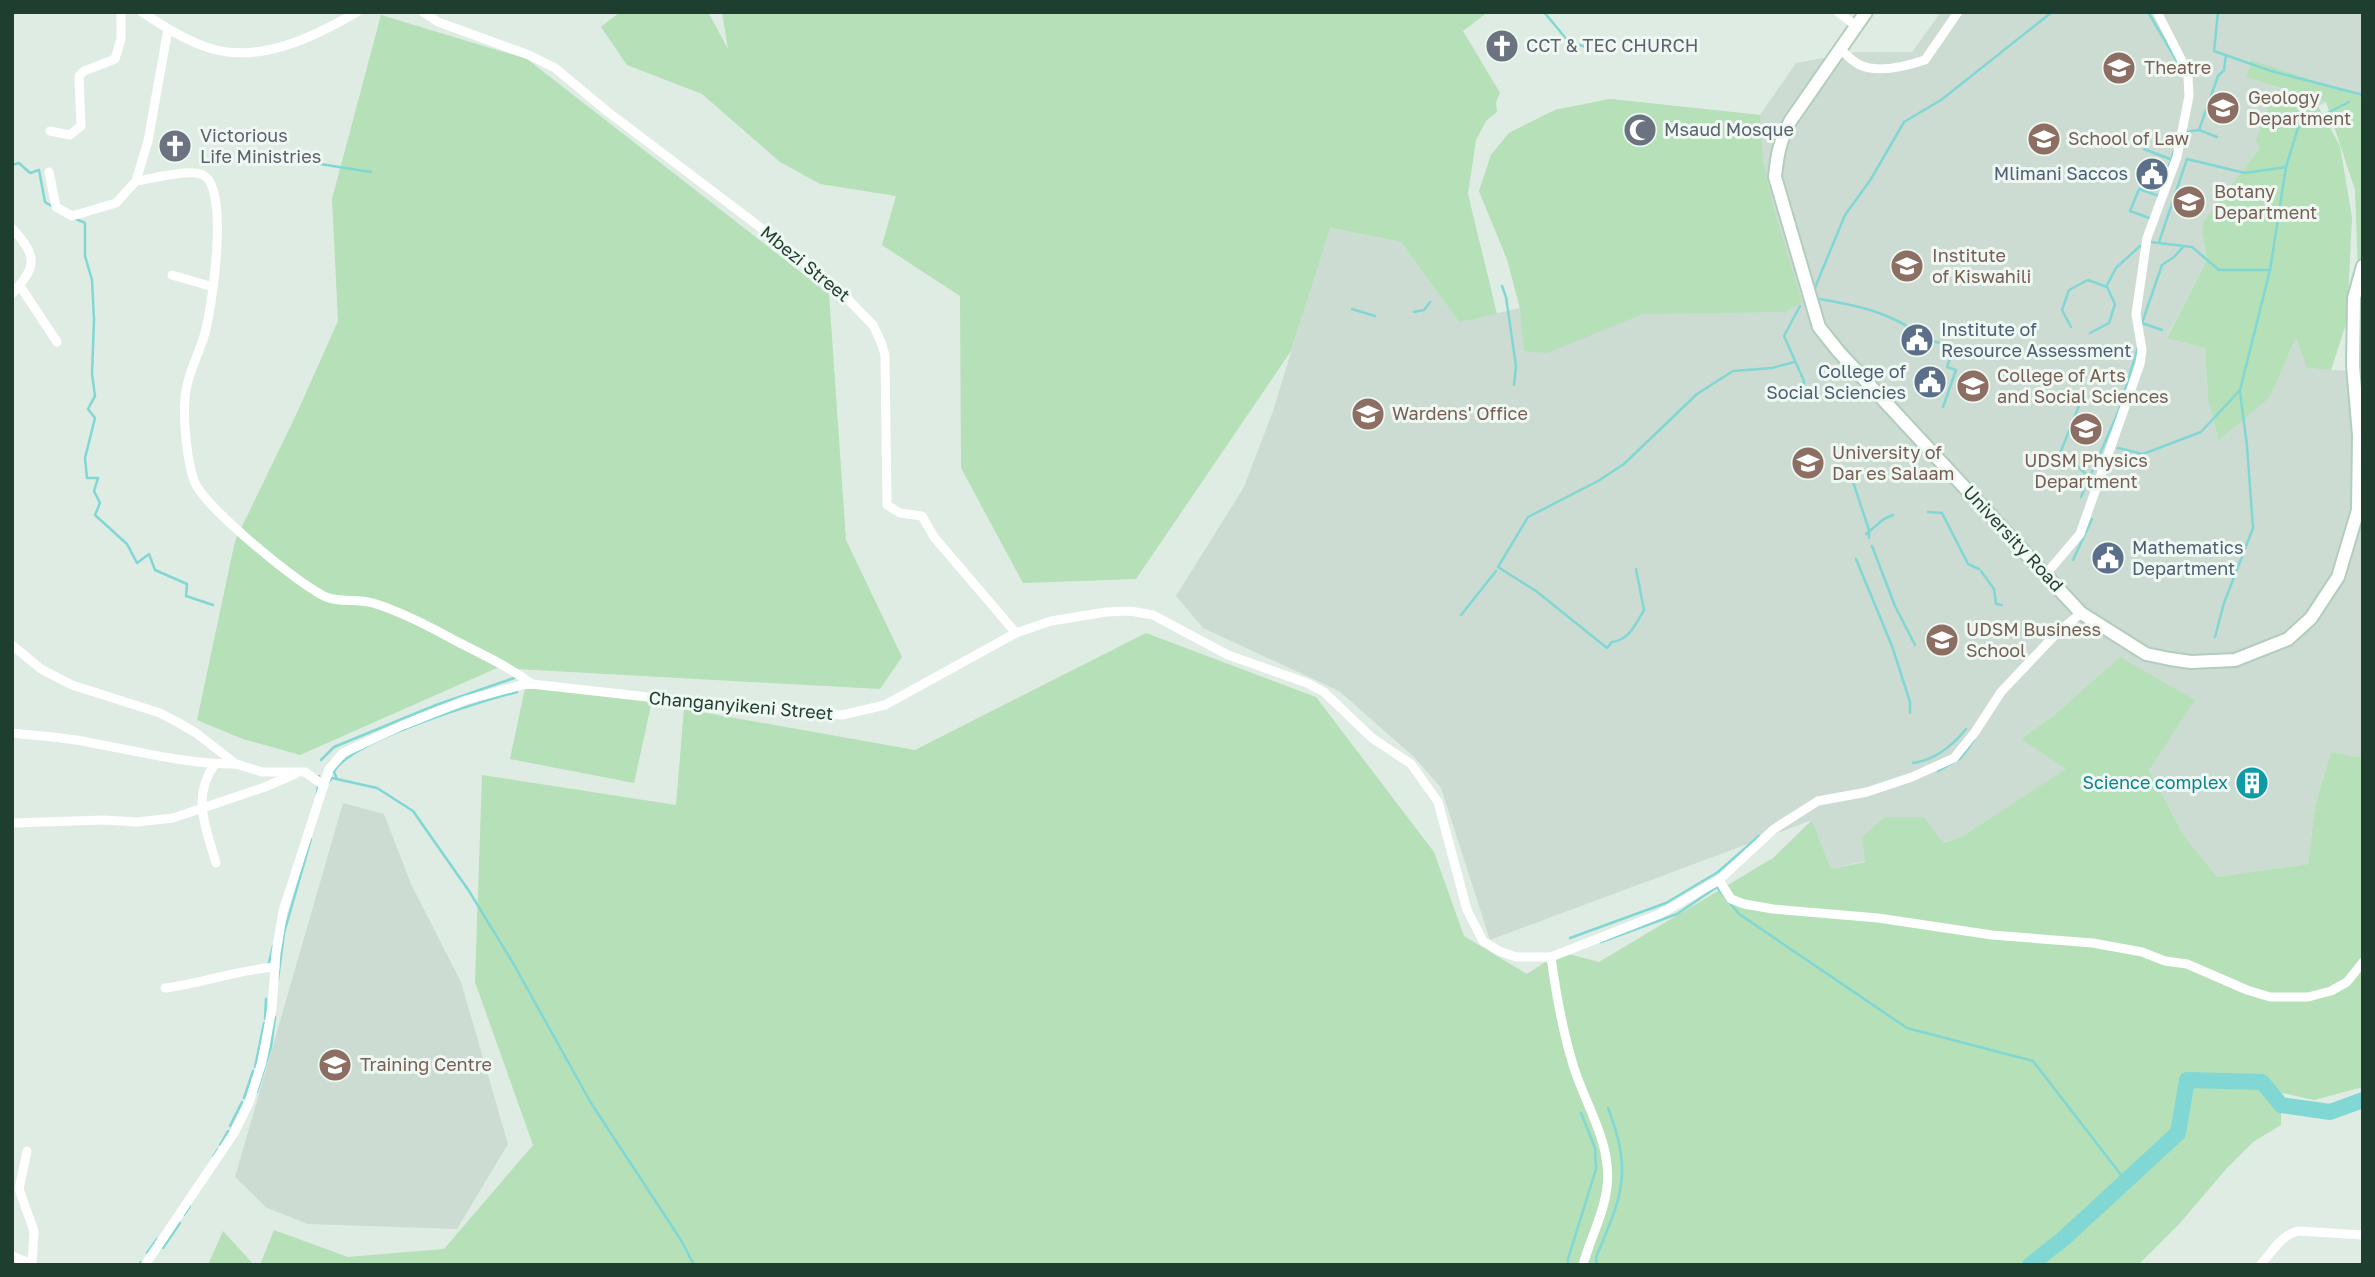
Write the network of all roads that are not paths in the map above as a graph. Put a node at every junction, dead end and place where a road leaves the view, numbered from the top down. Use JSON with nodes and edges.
{"nodes":[{"id":1,"x":121,"y":12,"type":"edge"},
{"id":2,"x":142,"y":12,"type":"edge"},
{"id":3,"x":357,"y":12,"type":"edge"},
{"id":4,"x":423,"y":12,"type":"edge"},
{"id":5,"x":1838,"y":12,"type":"edge"},
{"id":6,"x":1866,"y":12,"type":"edge"},
{"id":7,"x":1958,"y":12,"type":"edge"},
{"id":8,"x":2157,"y":12,"type":"edge"},
{"id":9,"x":1856,"y":26,"type":"junction"},
{"id":10,"x":168,"y":29,"type":"junction"},
{"id":11,"x":1840,"y":49,"type":"junction"},
{"id":12,"x":50,"y":131,"type":"dead end"},
{"id":13,"x":49,"y":172,"type":"dead end"},
{"id":14,"x":136,"y":181,"type":"junction"},
{"id":15,"x":12,"y":228,"type":"edge"},
{"id":16,"x":2363,"y":266,"type":"edge"},
{"id":17,"x":172,"y":275,"type":"dead end"},
{"id":18,"x":20,"y":286,"type":"junction"},
{"id":19,"x":213,"y":287,"type":"junction"},
{"id":20,"x":12,"y":294,"type":"edge"},
{"id":21,"x":57,"y":342,"type":"dead end"},
{"id":22,"x":2046,"y":574,"type":"junction"},
{"id":23,"x":2081,"y":613,"type":"junction"},
{"id":24,"x":1016,"y":633,"type":"junction"},
{"id":25,"x":12,"y":645,"type":"edge"},
{"id":26,"x":532,"y":684,"type":"junction"},
{"id":27,"x":12,"y":733,"type":"edge"},
{"id":28,"x":215,"y":764,"type":"junction"},
{"id":29,"x":236,"y":764,"type":"junction"},
{"id":30,"x":300,"y":771,"type":"junction"},
{"id":31,"x":323,"y":785,"type":"junction"},
{"id":32,"x":202,"y":810,"type":"junction"},
{"id":33,"x":12,"y":823,"type":"edge"},
{"id":34,"x":216,"y":863,"type":"dead end"},
{"id":35,"x":1719,"y":880,"type":"junction"},
{"id":36,"x":1551,"y":957,"type":"junction"},
{"id":37,"x":2363,"y":962,"type":"edge"},
{"id":38,"x":275,"y":967,"type":"junction"},
{"id":39,"x":165,"y":988,"type":"dead end"},
{"id":40,"x":27,"y":1151,"type":"dead end"},
{"id":41,"x":2363,"y":1235,"type":"edge"},
{"id":42,"x":12,"y":1256,"type":"edge"},
{"id":43,"x":32,"y":1264,"type":"edge"},
{"id":44,"x":2261,"y":1264,"type":"edge"},
{"id":45,"x":145,"y":1265,"type":"edge"},
{"id":46,"x":1583,"y":1265,"type":"edge"}],
"edges":[{"from":1,"to":12,"type":"street"},
{"from":2,"to":10,"type":"street"},
{"from":3,"to":10,"type":"street"},
{"from":4,"to":24,"type":"street","name":"Mbezi Street"},
{"from":5,"to":9,"type":"street"},
{"from":6,"to":9,"type":"street","name":"University Road"},
{"from":7,"to":11,"type":"street"},
{"from":8,"to":22,"type":"street"},
{"from":9,"to":11,"type":"street","name":"University Road"},
{"from":10,"to":14,"type":"street"},
{"from":11,"to":22,"type":"street","name":"University Road"},
{"from":13,"to":14,"type":"street"},
{"from":14,"to":19,"type":"street"},
{"from":15,"to":18,"type":"street"},
{"from":16,"to":23,"type":"street","name":"University Road"},
{"from":17,"to":19,"type":"street"},
{"from":18,"to":20,"type":"street"},
{"from":18,"to":21,"type":"street"},
{"from":19,"to":26,"type":"street"},
{"from":22,"to":23,"type":"street","name":"University Road"},
{"from":23,"to":35,"type":"street","name":"Changanyikeni Street"},
{"from":24,"to":26,"type":"street","name":"Changanyikeni Street"},
{"from":24,"to":36,"type":"street","name":"Changanyikeni Street"},
{"from":25,"to":29,"type":"street"},
{"from":26,"to":31,"type":"street","name":"Changanyikeni Street"},
{"from":27,"to":28,"type":"street"},
{"from":28,"to":29,"type":"street"},
{"from":28,"to":32,"type":"street"},
{"from":29,"to":30,"type":"street"},
{"from":30,"to":31,"type":"street"},
{"from":30,"to":32,"type":"street"},
{"from":31,"to":38,"type":"street"},
{"from":32,"to":33,"type":"street"},
{"from":32,"to":34,"type":"street"},
{"from":35,"to":36,"type":"street","name":"Changanyikeni Street"},
{"from":35,"to":37,"type":"street"},
{"from":36,"to":46,"type":"street"},
{"from":38,"to":39,"type":"street"},
{"from":38,"to":45,"type":"street"},
{"from":40,"to":43,"type":"street"},
{"from":41,"to":44,"type":"street"},
{"from":42,"to":43,"type":"street"}]}
